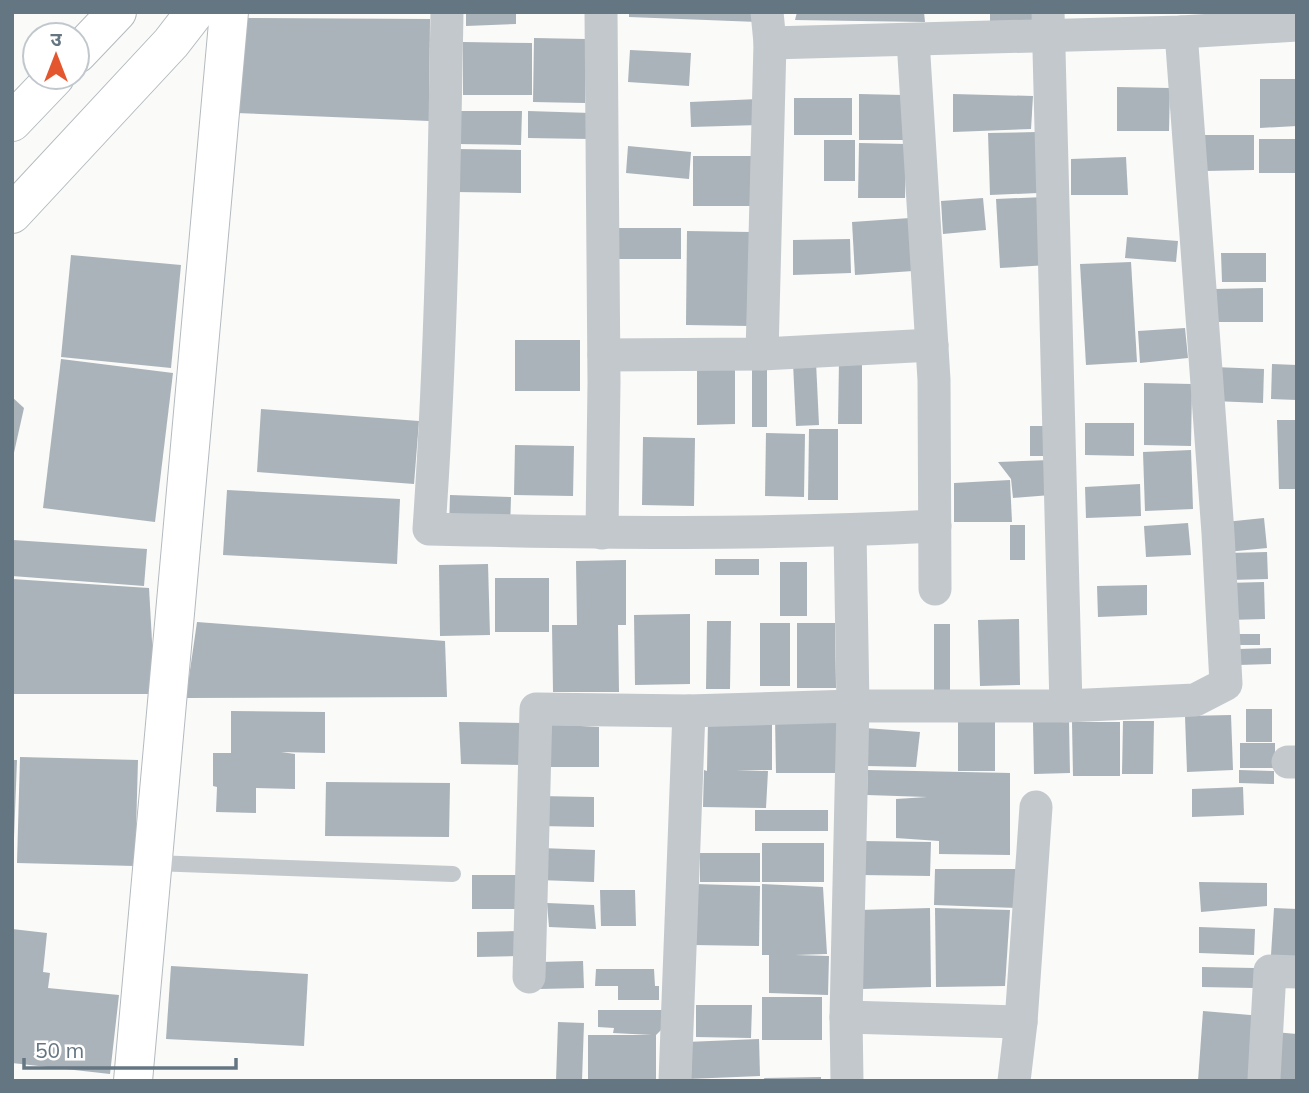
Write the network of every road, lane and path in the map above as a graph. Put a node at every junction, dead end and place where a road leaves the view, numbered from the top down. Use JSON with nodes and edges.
{"nodes":[{"id":1,"x":117,"y":12,"type":"edge"},
{"id":2,"x":195,"y":12,"type":"edge"},
{"id":3,"x":229,"y":12,"type":"edge"},
{"id":4,"x":447,"y":12,"type":"edge"},
{"id":5,"x":601,"y":12,"type":"edge"},
{"id":6,"x":1048,"y":24,"type":"edge"},
{"id":7,"x":1297,"y":26,"type":"edge"},
{"id":8,"x":769,"y":28,"type":"edge"},
{"id":9,"x":1181,"y":32,"type":"junction"},
{"id":10,"x":91,"y":39,"type":"edge"},
{"id":11,"x":913,"y":40,"type":"junction"},
{"id":12,"x":42,"y":91,"type":"edge"},
{"id":13,"x":12,"y":122,"type":"edge"},
{"id":14,"x":12,"y":214,"type":"edge"},
{"id":15,"x":932,"y":345,"type":"junction"},
{"id":16,"x":762,"y":354,"type":"junction"},
{"id":17,"x":604,"y":355,"type":"junction"},
{"id":18,"x":935,"y":526,"type":"junction"},
{"id":19,"x":850,"y":531,"type":"junction"},
{"id":20,"x":602,"y":533,"type":"junction"},
{"id":21,"x":935,"y":589,"type":"dead end"},
{"id":22,"x":853,"y":706,"type":"junction"},
{"id":23,"x":1066,"y":706,"type":"junction"},
{"id":24,"x":689,"y":711,"type":"junction"},
{"id":25,"x":1036,"y":807,"type":"dead end"},
{"id":26,"x":153,"y":863,"type":"junction"},
{"id":27,"x":453,"y":873,"type":"dead end"},
{"id":28,"x":1297,"y":972,"type":"edge"},
{"id":29,"x":529,"y":976,"type":"dead end"},
{"id":30,"x":846,"y":1017,"type":"junction"},
{"id":31,"x":1021,"y":1022,"type":"junction"},
{"id":32,"x":1264,"y":1079,"type":"dead end"},
{"id":33,"x":133,"y":1081,"type":"edge"},
{"id":34,"x":675,"y":1081,"type":"edge"},
{"id":35,"x":847,"y":1081,"type":"edge"},
{"id":36,"x":1014,"y":1081,"type":"edge"}],
"edges":[{"from":1,"to":10,"type":"street"},
{"from":2,"to":14,"type":"street"},
{"from":3,"to":26,"type":"street"},
{"from":4,"to":20,"type":"street"},
{"from":5,"to":17,"type":"street"},
{"from":6,"to":9,"type":"street"},
{"from":6,"to":11,"type":"street"},
{"from":6,"to":23,"type":"street"},
{"from":7,"to":9,"type":"street"},
{"from":8,"to":11,"type":"street"},
{"from":8,"to":16,"type":"street"},
{"from":9,"to":23,"type":"street"},
{"from":11,"to":15,"type":"street"},
{"from":12,"to":13,"type":"street"},
{"from":15,"to":16,"type":"street"},
{"from":15,"to":18,"type":"street"},
{"from":16,"to":17,"type":"street"},
{"from":17,"to":20,"type":"street"},
{"from":18,"to":19,"type":"street"},
{"from":18,"to":21,"type":"street"},
{"from":19,"to":20,"type":"street"},
{"from":19,"to":22,"type":"street"},
{"from":22,"to":23,"type":"street"},
{"from":22,"to":24,"type":"street"},
{"from":22,"to":30,"type":"street"},
{"from":24,"to":29,"type":"street"},
{"from":24,"to":34,"type":"street"},
{"from":25,"to":31,"type":"street"},
{"from":26,"to":27,"type":"lane"},
{"from":26,"to":33,"type":"street"},
{"from":28,"to":32,"type":"street"},
{"from":30,"to":31,"type":"street"},
{"from":30,"to":35,"type":"street"},
{"from":31,"to":36,"type":"street"}]}
